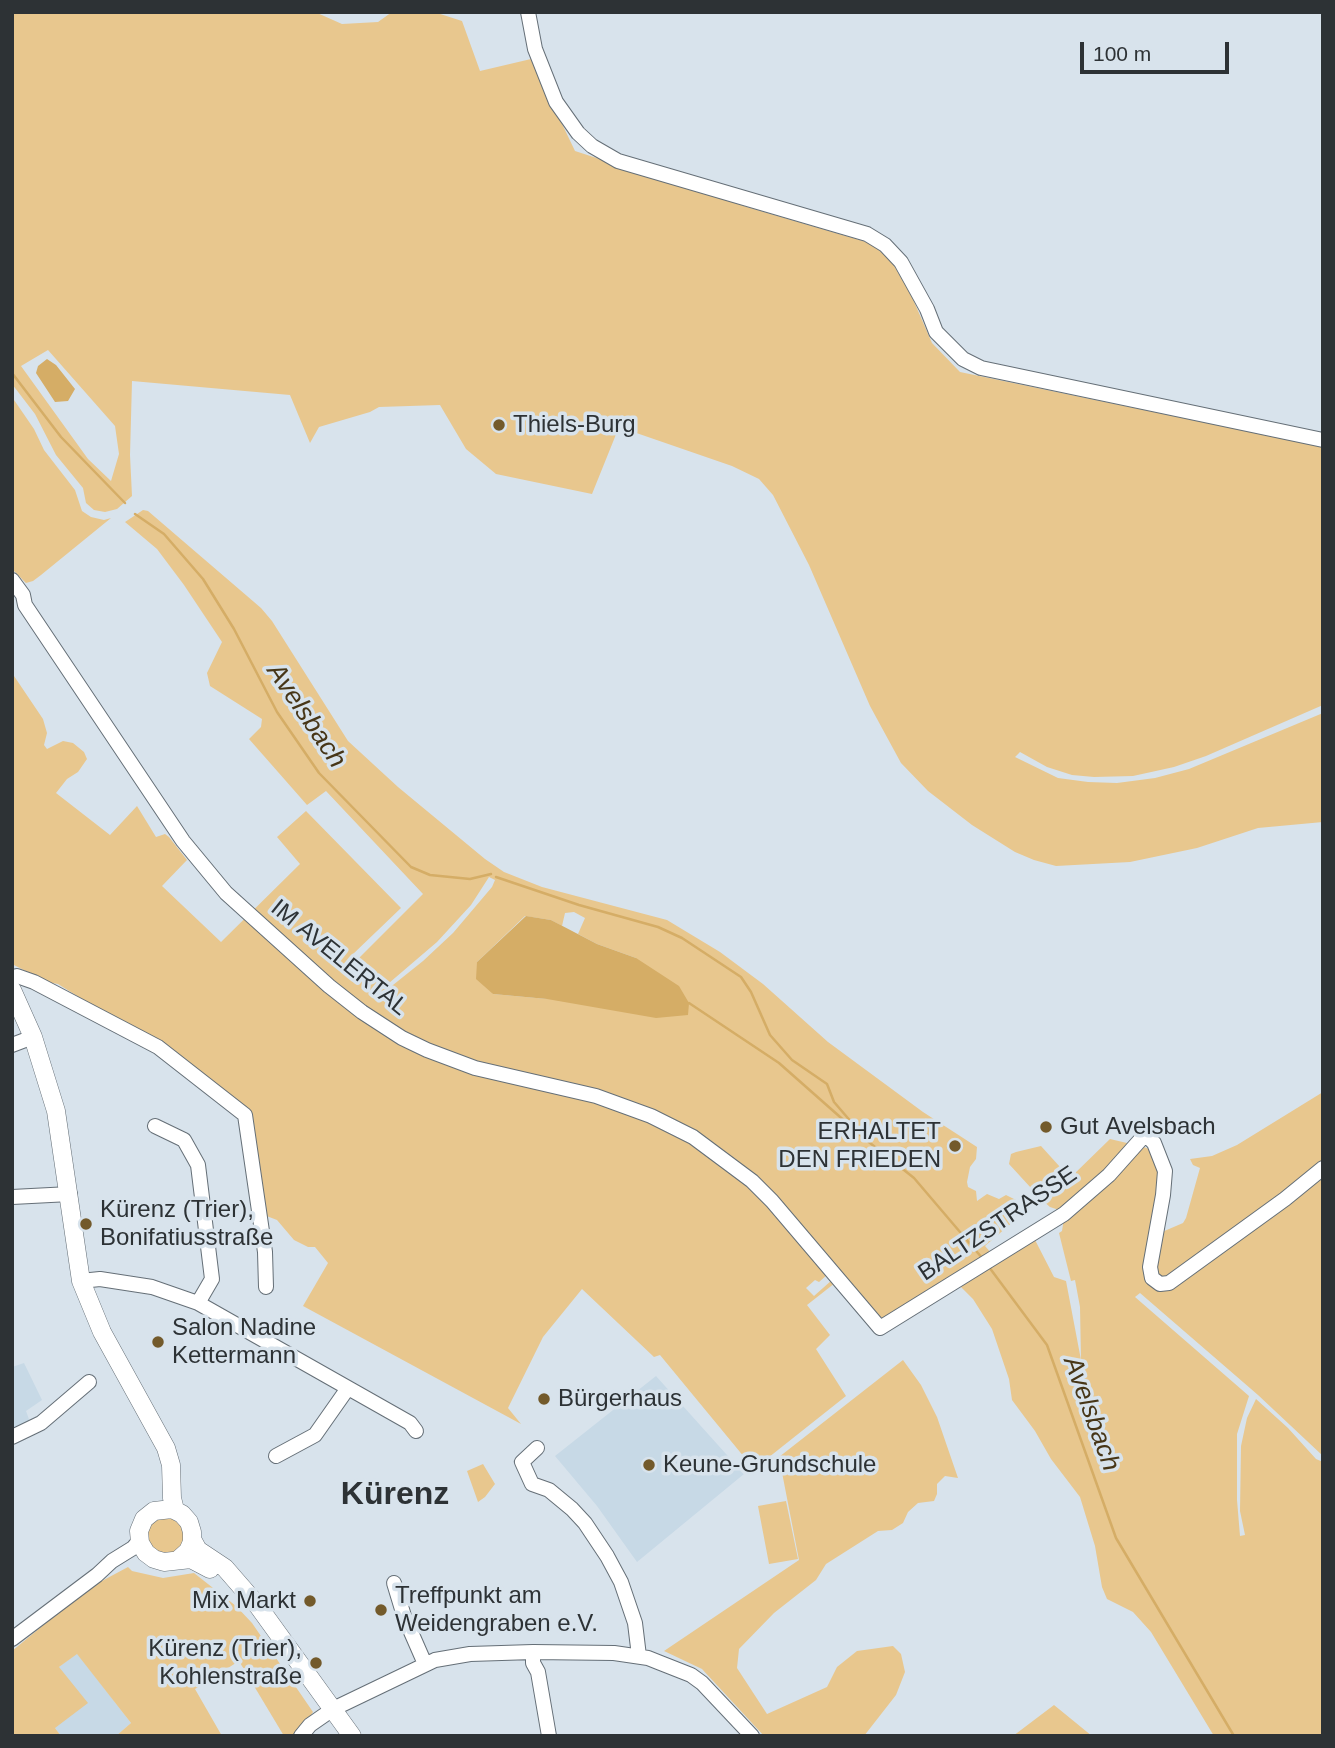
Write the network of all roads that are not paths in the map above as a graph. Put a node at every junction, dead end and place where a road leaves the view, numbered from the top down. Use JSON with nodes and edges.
{"nodes":[{"id":1,"x":528,"y":12,"type":"edge"},
{"id":2,"x":1323,"y":440,"type":"edge"},
{"id":3,"x":12,"y":580,"type":"edge"},
{"id":4,"x":12,"y":977,"type":"edge"},
{"id":5,"x":12,"y":990,"type":"edge"},
{"id":6,"x":33,"y":1037,"type":"junction"},
{"id":7,"x":12,"y":1045,"type":"edge"},
{"id":8,"x":155,"y":1126,"type":"dead end"},
{"id":9,"x":1323,"y":1168,"type":"edge"},
{"id":10,"x":70,"y":1194,"type":"junction"},
{"id":11,"x":12,"y":1197,"type":"edge"},
{"id":12,"x":81,"y":1281,"type":"junction"},
{"id":13,"x":266,"y":1287,"type":"dead end"},
{"id":14,"x":198,"y":1303,"type":"junction"},
{"id":15,"x":880,"y":1328,"type":"joint"},
{"id":16,"x":89,"y":1382,"type":"dead end"},
{"id":17,"x":348,"y":1388,"type":"junction"},
{"id":18,"x":416,"y":1431,"type":"dead end"},
{"id":19,"x":12,"y":1437,"type":"edge"},
{"id":20,"x":537,"y":1448,"type":"dead end"},
{"id":21,"x":276,"y":1456,"type":"dead end"},
{"id":22,"x":166,"y":1510,"type":"junction"},
{"id":23,"x":192,"y":1539,"type":"junction"},
{"id":24,"x":139,"y":1541,"type":"junction"},
{"id":25,"x":149,"y":1557,"type":"junction"},
{"id":26,"x":179,"y":1559,"type":"junction"},
{"id":27,"x":97,"y":1575,"type":"junction"},
{"id":28,"x":394,"y":1583,"type":"dead end"},
{"id":29,"x":240,"y":1587,"type":"junction"},
{"id":30,"x":12,"y":1639,"type":"edge"},
{"id":31,"x":533,"y":1652,"type":"junction"},
{"id":32,"x":639,"y":1656,"type":"junction"},
{"id":33,"x":425,"y":1664,"type":"junction"},
{"id":34,"x":333,"y":1709,"type":"junction"},
{"id":35,"x":301,"y":1736,"type":"edge"},
{"id":36,"x":352,"y":1736,"type":"edge"},
{"id":37,"x":549,"y":1736,"type":"edge"},
{"id":38,"x":752,"y":1736,"type":"edge"}],
"edges":[{"from":1,"to":2,"type":"street"},
{"from":3,"to":15,"type":"street","name":"IM AVELERTAL"},
{"from":4,"to":13,"type":"street"},
{"from":5,"to":6,"type":"main road"},
{"from":6,"to":7,"type":"street"},
{"from":6,"to":10,"type":"main road"},
{"from":8,"to":14,"type":"street"},
{"from":9,"to":15,"type":"street","name":"BALTZSTRASSE"},
{"from":10,"to":11,"type":"street"},
{"from":10,"to":12,"type":"main road"},
{"from":12,"to":14,"type":"street"},
{"from":12,"to":22,"type":"main road"},
{"from":14,"to":17,"type":"street"},
{"from":16,"to":19,"type":"street"},
{"from":17,"to":18,"type":"street"},
{"from":17,"to":21,"type":"street"},
{"from":20,"to":32,"type":"street"},
{"from":22,"to":23,"type":"main road"},
{"from":22,"to":24,"type":"main road"},
{"from":23,"to":26,"type":"main road"},
{"from":23,"to":29,"type":"main road"},
{"from":24,"to":25,"type":"main road"},
{"from":24,"to":27,"type":"street"},
{"from":25,"to":26,"type":"main road"},
{"from":25,"to":27,"type":"street"},
{"from":26,"to":29,"type":"main road"},
{"from":27,"to":30,"type":"street"},
{"from":28,"to":33,"type":"street"},
{"from":29,"to":34,"type":"main road"},
{"from":31,"to":32,"type":"street"},
{"from":31,"to":33,"type":"street"},
{"from":31,"to":37,"type":"street"},
{"from":32,"to":38,"type":"street"},
{"from":33,"to":34,"type":"street"},
{"from":34,"to":35,"type":"street"},
{"from":34,"to":36,"type":"main road"}]}
